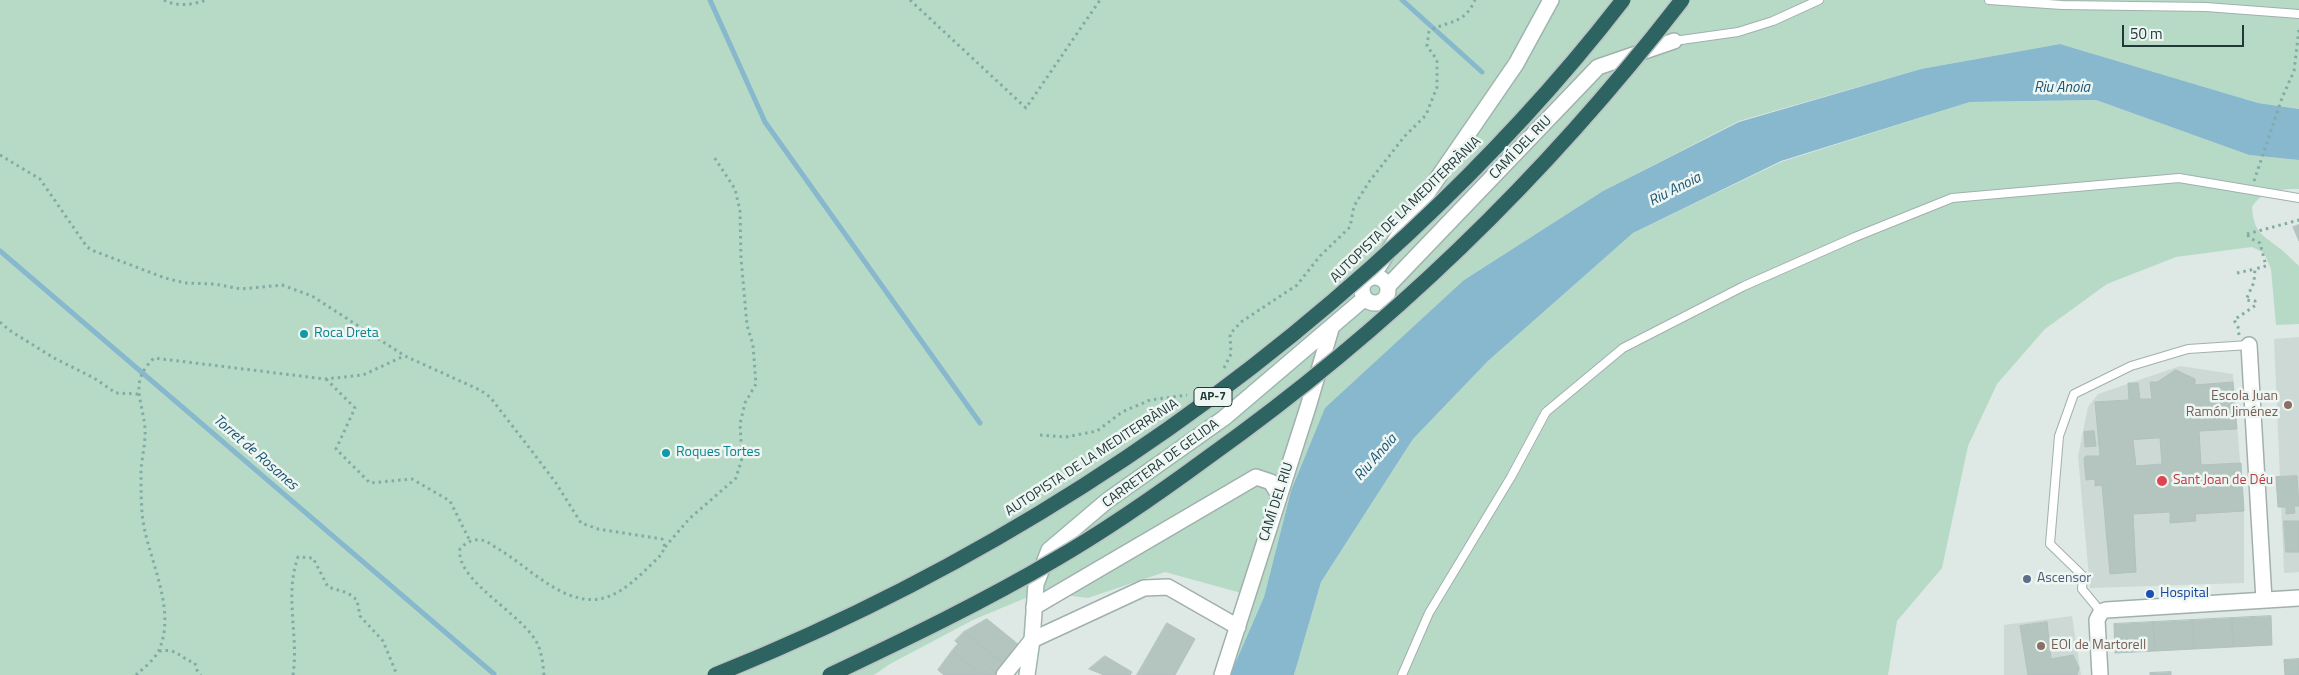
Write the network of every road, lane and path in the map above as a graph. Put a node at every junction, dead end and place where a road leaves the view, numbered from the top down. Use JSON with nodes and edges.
{"nodes":[{"id":1,"x":164,"y":0,"type":"edge"},
{"id":2,"x":206,"y":0,"type":"edge"},
{"id":3,"x":910,"y":0,"type":"edge"},
{"id":4,"x":1100,"y":0,"type":"edge"},
{"id":5,"x":1475,"y":0,"type":"edge"},
{"id":6,"x":1551,"y":0,"type":"edge"},
{"id":7,"x":1623,"y":0,"type":"edge"},
{"id":8,"x":1682,"y":0,"type":"edge"},
{"id":9,"x":1819,"y":0,"type":"edge"},
{"id":10,"x":1989,"y":0,"type":"edge"},
{"id":11,"x":2299,"y":14,"type":"edge"},
{"id":12,"x":2299,"y":29,"type":"edge"},
{"id":13,"x":1674,"y":41,"type":"joint"},
{"id":14,"x":0,"y":155,"type":"edge"},
{"id":15,"x":714,"y":158,"type":"dead end"},
{"id":16,"x":2255,"y":179,"type":"dead end"},
{"id":17,"x":2299,"y":198,"type":"edge"},
{"id":18,"x":2299,"y":220,"type":"edge"},
{"id":19,"x":2255,"y":269,"type":"junction"},
{"id":20,"x":2237,"y":273,"type":"dead end"},
{"id":21,"x":1372,"y":277,"type":"junction"},
{"id":22,"x":1388,"y":286,"type":"junction"},
{"id":23,"x":1365,"y":298,"type":"junction"},
{"id":24,"x":0,"y":322,"type":"edge"},
{"id":25,"x":1331,"y":329,"type":"junction"},
{"id":26,"x":2245,"y":346,"type":"junction"},
{"id":27,"x":405,"y":356,"type":"junction"},
{"id":28,"x":1224,"y":370,"type":"dead end"},
{"id":29,"x":325,"y":379,"type":"junction"},
{"id":30,"x":138,"y":394,"type":"junction"},
{"id":31,"x":1196,"y":394,"type":"dead end"},
{"id":32,"x":1040,"y":435,"type":"dead end"},
{"id":33,"x":1279,"y":495,"type":"junction"},
{"id":34,"x":470,"y":541,"type":"junction"},
{"id":35,"x":665,"y":547,"type":"junction"},
{"id":36,"x":2299,"y":598,"type":"edge"},
{"id":37,"x":2264,"y":600,"type":"junction"},
{"id":38,"x":1034,"y":607,"type":"junction"},
{"id":39,"x":2102,"y":612,"type":"junction"},
{"id":40,"x":1238,"y":627,"type":"junction"},
{"id":41,"x":1032,"y":640,"type":"junction"},
{"id":42,"x":159,"y":651,"type":"junction"},
{"id":43,"x":136,"y":675,"type":"edge"},
{"id":44,"x":201,"y":675,"type":"edge"},
{"id":45,"x":293,"y":675,"type":"edge"},
{"id":46,"x":397,"y":675,"type":"edge"},
{"id":47,"x":544,"y":675,"type":"edge"},
{"id":48,"x":715,"y":675,"type":"edge"},
{"id":49,"x":830,"y":675,"type":"edge"},
{"id":50,"x":1004,"y":675,"type":"edge"},
{"id":51,"x":1027,"y":675,"type":"edge"},
{"id":52,"x":1222,"y":675,"type":"edge"},
{"id":53,"x":1402,"y":675,"type":"edge"},
{"id":54,"x":2100,"y":675,"type":"edge"}],
"edges":[{"from":1,"to":2,"type":"path"},
{"from":3,"to":4,"type":"path"},
{"from":5,"to":28,"type":"path"},
{"from":6,"to":21,"type":"street"},
{"from":7,"to":48,"type":"highway","name":"AUTOPISTA DE LA MEDITERRÀNIA","number":"AP-7","bridge":true},
{"from":8,"to":49,"type":"highway","bridge":true},
{"from":9,"to":13,"type":"lane"},
{"from":10,"to":11,"type":"lane"},
{"from":12,"to":16,"type":"path"},
{"from":13,"to":22,"type":"street","name":"CAMÍ DEL RIU"},
{"from":14,"to":27,"type":"path"},
{"from":15,"to":35,"type":"path"},
{"from":17,"to":53,"type":"lane"},
{"from":18,"to":19,"type":"path"},
{"from":19,"to":20,"type":"path"},
{"from":19,"to":26,"type":"path"},
{"from":21,"to":22,"type":"street"},
{"from":21,"to":23,"type":"street"},
{"from":22,"to":23,"type":"street"},
{"from":23,"to":25,"type":"street","name":"CARRETERA DE GELIDA"},
{"from":24,"to":30,"type":"path"},
{"from":25,"to":33,"type":"street","name":"CAMÍ DEL RIU"},
{"from":25,"to":38,"type":"street","name":"CARRETERA DE GELIDA"},
{"from":26,"to":37,"type":"street"},
{"from":26,"to":39,"type":"lane"},
{"from":27,"to":29,"type":"path"},
{"from":27,"to":35,"type":"path"},
{"from":29,"to":30,"type":"path"},
{"from":29,"to":34,"type":"path"},
{"from":30,"to":42,"type":"path"},
{"from":31,"to":32,"type":"path"},
{"from":33,"to":38,"type":"street"},
{"from":33,"to":40,"type":"street","name":"CAMÍ DEL RIU"},
{"from":34,"to":35,"type":"path"},
{"from":34,"to":47,"type":"path"},
{"from":36,"to":37,"type":"street"},
{"from":37,"to":39,"type":"street"},
{"from":38,"to":41,"type":"street","name":"CARRETERA DE GELIDA"},
{"from":39,"to":54,"type":"street"},
{"from":40,"to":41,"type":"street"},
{"from":40,"to":52,"type":"street","name":"CAMÍ DEL RIU"},
{"from":41,"to":50,"type":"street"},
{"from":41,"to":51,"type":"street","name":"CARRETERA DE GELIDA"},
{"from":42,"to":43,"type":"path"},
{"from":42,"to":44,"type":"path"},
{"from":45,"to":46,"type":"path"}]}
